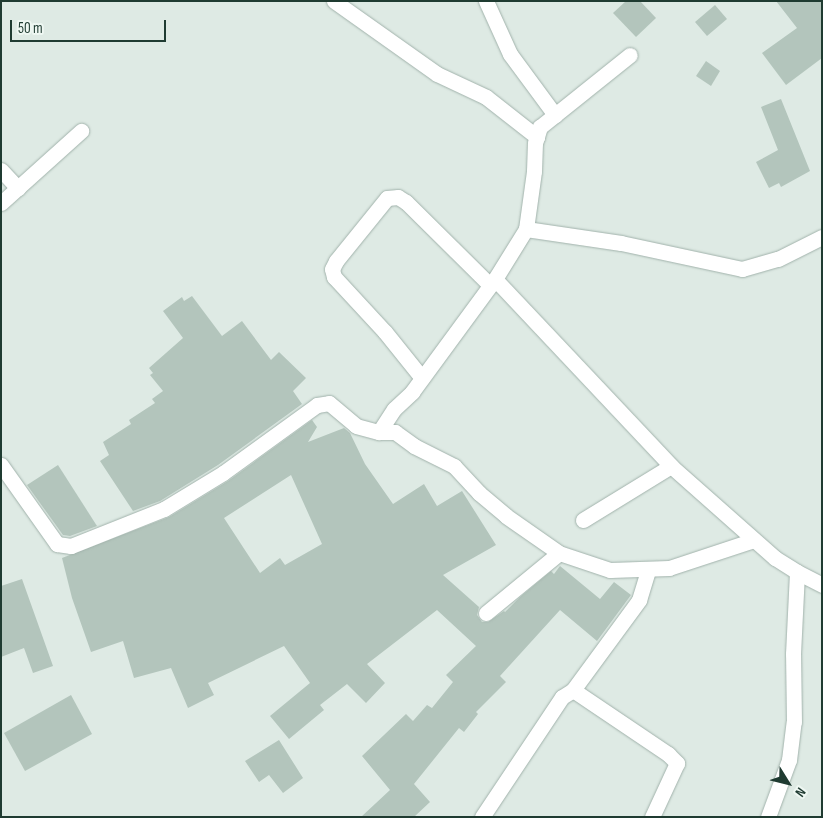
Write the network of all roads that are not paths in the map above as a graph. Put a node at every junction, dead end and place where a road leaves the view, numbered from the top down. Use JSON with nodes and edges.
{"nodes":[{"id":1,"x":334,"y":1,"type":"edge"},
{"id":2,"x":486,"y":1,"type":"edge"},
{"id":3,"x":630,"y":55,"type":"dead end"},
{"id":4,"x":555,"y":115,"type":"junction"},
{"id":5,"x":81,"y":131,"type":"dead end"},
{"id":6,"x":537,"y":138,"type":"junction"},
{"id":7,"x":1,"y":170,"type":"edge"},
{"id":8,"x":18,"y":188,"type":"junction"},
{"id":9,"x":1,"y":203,"type":"edge"},
{"id":10,"x":526,"y":229,"type":"junction"},
{"id":11,"x":822,"y":237,"type":"edge"},
{"id":12,"x":492,"y":282,"type":"junction"},
{"id":13,"x":422,"y":378,"type":"junction"},
{"id":14,"x":379,"y":432,"type":"junction"},
{"id":15,"x":1,"y":465,"type":"edge"},
{"id":16,"x":671,"y":466,"type":"junction"},
{"id":17,"x":583,"y":520,"type":"dead end"},
{"id":18,"x":754,"y":540,"type":"junction"},
{"id":19,"x":559,"y":553,"type":"junction"},
{"id":20,"x":648,"y":570,"type":"junction"},
{"id":21,"x":796,"y":572,"type":"junction"},
{"id":22,"x":822,"y":585,"type":"edge"},
{"id":23,"x":486,"y":613,"type":"dead end"},
{"id":24,"x":573,"y":690,"type":"junction"},
{"id":25,"x":482,"y":817,"type":"edge"},
{"id":26,"x":652,"y":817,"type":"edge"},
{"id":27,"x":768,"y":817,"type":"edge"}],
"edges":[{"from":1,"to":6,"type":"street"},
{"from":2,"to":4,"type":"street"},
{"from":3,"to":4,"type":"street"},
{"from":4,"to":6,"type":"street"},
{"from":5,"to":8,"type":"street"},
{"from":6,"to":10,"type":"street"},
{"from":7,"to":8,"type":"street"},
{"from":8,"to":9,"type":"street"},
{"from":10,"to":11,"type":"street"},
{"from":10,"to":12,"type":"street"},
{"from":12,"to":13,"type":"street"},
{"from":12,"to":13,"type":"street"},
{"from":12,"to":16,"type":"street"},
{"from":13,"to":14,"type":"street"},
{"from":14,"to":15,"type":"street"},
{"from":14,"to":19,"type":"street"},
{"from":16,"to":17,"type":"street"},
{"from":16,"to":18,"type":"street"},
{"from":18,"to":20,"type":"street"},
{"from":18,"to":21,"type":"street"},
{"from":19,"to":20,"type":"street"},
{"from":19,"to":23,"type":"street"},
{"from":20,"to":24,"type":"street"},
{"from":21,"to":22,"type":"street"},
{"from":21,"to":27,"type":"street"},
{"from":24,"to":25,"type":"street"},
{"from":24,"to":26,"type":"street"}]}
